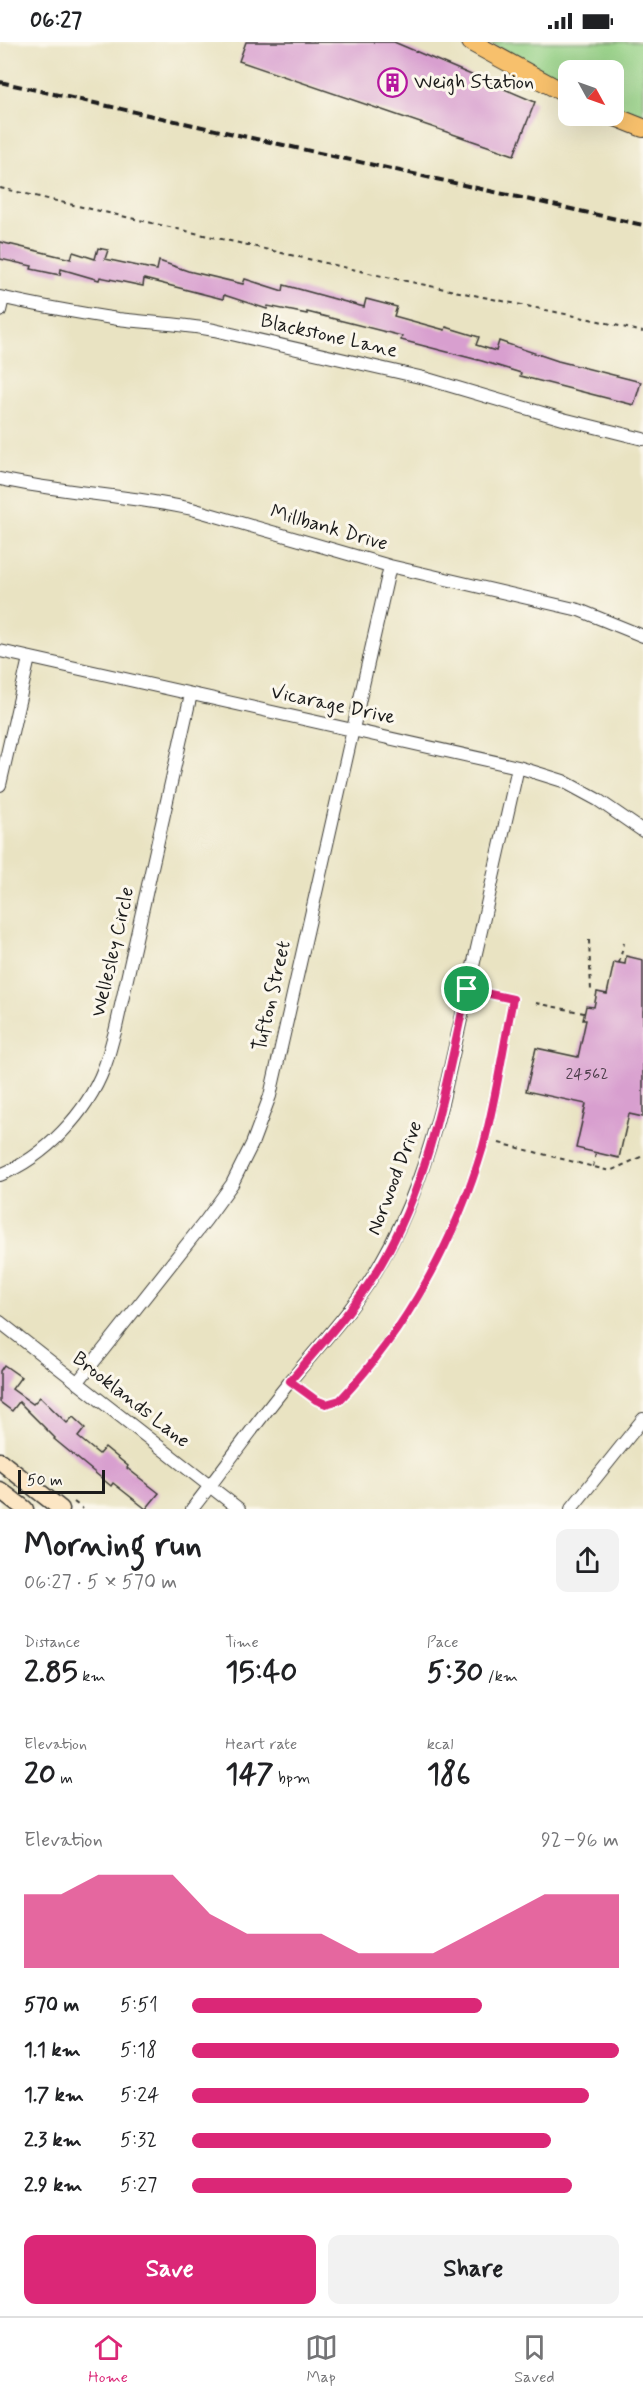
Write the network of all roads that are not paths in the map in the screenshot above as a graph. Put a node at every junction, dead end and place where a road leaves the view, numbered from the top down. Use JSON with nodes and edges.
{"nodes":[{"id":1,"x":471,"y":42,"type":"edge"},
{"id":2,"x":558,"y":90,"type":"edge"},
{"id":3,"x":624,"y":120,"type":"edge"},
{"id":4,"x":643,"y":128,"type":"edge"},
{"id":5,"x":2,"y":297,"type":"edge"},
{"id":6,"x":0,"y":311,"type":"edge"},
{"id":7,"x":643,"y":439,"type":"edge"},
{"id":8,"x":0,"y":478,"type":"edge"},
{"id":9,"x":390,"y":566,"type":"junction"},
{"id":10,"x":643,"y":636,"type":"edge"},
{"id":11,"x":0,"y":651,"type":"edge"},
{"id":12,"x":29,"y":658,"type":"junction"},
{"id":13,"x":191,"y":694,"type":"junction"},
{"id":14,"x":353,"y":729,"type":"junction"},
{"id":15,"x":518,"y":767,"type":"junction"},
{"id":16,"x":0,"y":786,"type":"edge"},
{"id":17,"x":643,"y":831,"type":"edge"},
{"id":18,"x":467,"y":989,"type":"junction"},
{"id":19,"x":0,"y":1175,"type":"edge"},
{"id":20,"x":0,"y":1322,"type":"edge"},
{"id":21,"x":290,"y":1381,"type":"junction"},
{"id":22,"x":77,"y":1383,"type":"junction"},
{"id":23,"x":643,"y":1419,"type":"edge"},
{"id":24,"x":0,"y":1461,"type":"edge"},
{"id":25,"x":210,"y":1486,"type":"junction"},
{"id":26,"x":0,"y":1490,"type":"edge"},
{"id":27,"x":24,"y":1509,"type":"edge"},
{"id":28,"x":61,"y":1509,"type":"edge"},
{"id":29,"x":192,"y":1509,"type":"edge"},
{"id":30,"x":239,"y":1509,"type":"edge"},
{"id":31,"x":571,"y":1509,"type":"edge"}],
"edges":[{"from":1,"to":2,"type":"main road"},
{"from":3,"to":4,"type":"main road"},
{"from":5,"to":6,"type":"street"},
{"from":5,"to":7,"type":"street","name":"Blackstone Lane"},
{"from":8,"to":9,"type":"street","name":"Millbank Drive"},
{"from":9,"to":10,"type":"street","name":"Millbank Drive"},
{"from":9,"to":14,"type":"street","name":"Tufton Street"},
{"from":11,"to":12,"type":"street","name":"Vicarage Drive"},
{"from":12,"to":13,"type":"street","name":"Vicarage Drive"},
{"from":12,"to":16,"type":"street"},
{"from":13,"to":14,"type":"street","name":"Vicarage Drive"},
{"from":13,"to":19,"type":"street","name":"Wellesley Circle"},
{"from":14,"to":15,"type":"street","name":"Vicarage Drive"},
{"from":14,"to":22,"type":"street","name":"Tufton Street"},
{"from":15,"to":17,"type":"street","name":"Vicarage Drive"},
{"from":15,"to":18,"type":"street","name":"Norwood Drive"},
{"from":18,"to":21,"type":"street","name":"Norwood Drive"},
{"from":18,"to":21,"type":"lane"},
{"from":20,"to":22,"type":"street","name":"Brooklands Lane"},
{"from":21,"to":25,"type":"street","name":"Norwood Drive"},
{"from":22,"to":25,"type":"street","name":"Brooklands Lane"},
{"from":23,"to":31,"type":"street"},
{"from":24,"to":28,"type":"street"},
{"from":25,"to":29,"type":"street","name":"Norwood Drive"},
{"from":25,"to":30,"type":"street","name":"Brooklands Lane"},
{"from":26,"to":27,"type":"street"}]}
